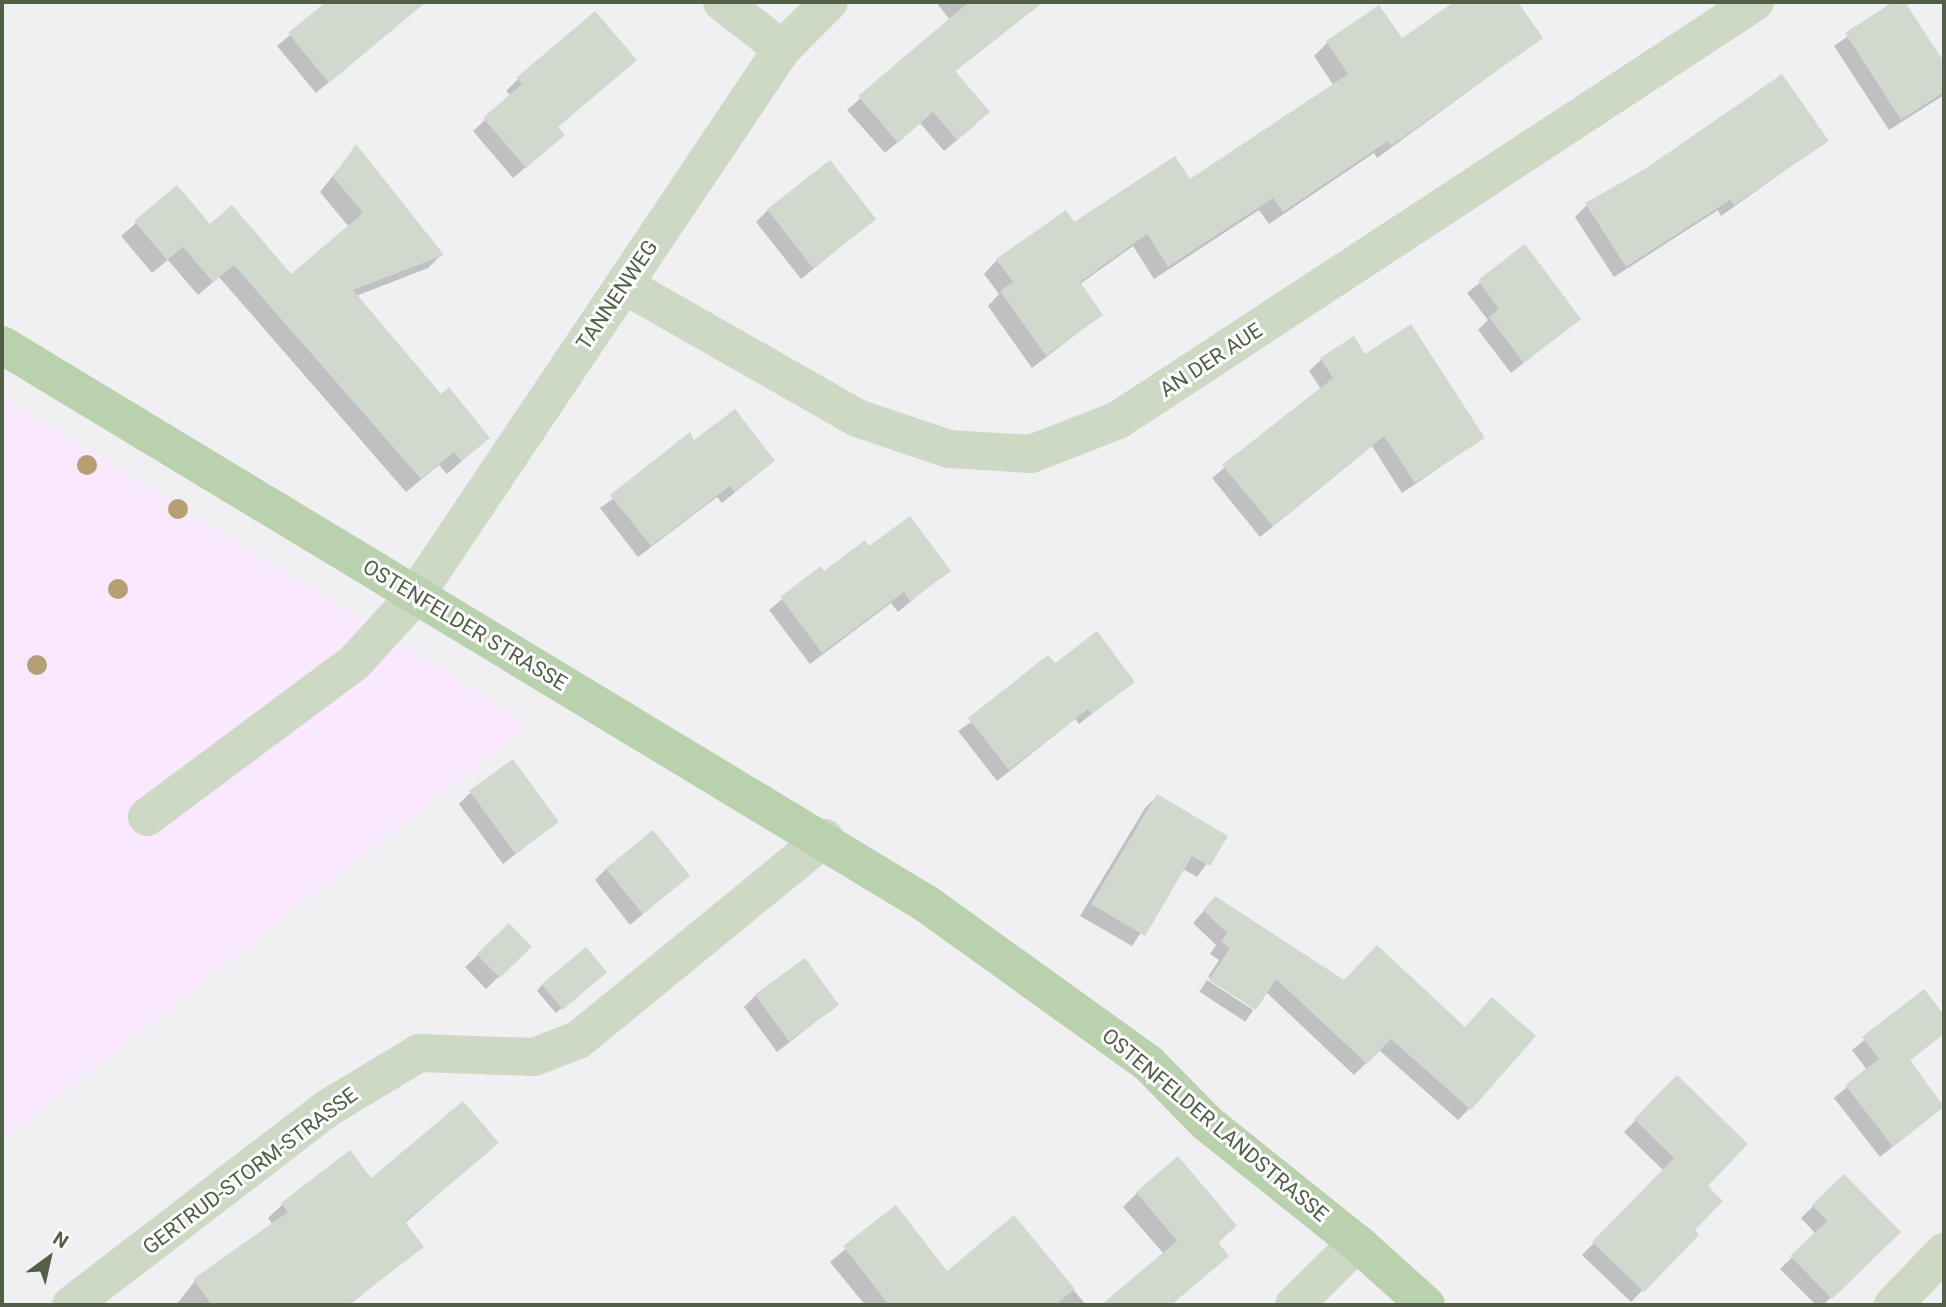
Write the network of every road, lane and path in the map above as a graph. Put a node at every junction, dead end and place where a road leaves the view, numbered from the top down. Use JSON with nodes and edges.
{"nodes":[{"id":1,"x":722,"y":2,"type":"edge"},
{"id":2,"x":829,"y":2,"type":"edge"},
{"id":3,"x":1755,"y":2,"type":"edge"},
{"id":4,"x":782,"y":49,"type":"junction"},
{"id":5,"x":624,"y":285,"type":"junction"},
{"id":6,"x":2,"y":345,"type":"edge"},
{"id":7,"x":415,"y":596,"type":"junction"},
{"id":8,"x":147,"y":817,"type":"dead end"},
{"id":9,"x":825,"y":838,"type":"junction"},
{"id":10,"x":928,"y":905,"type":"joint"},
{"id":11,"x":1357,"y":1243,"type":"junction"},
{"id":12,"x":1944,"y":1252,"type":"edge"},
{"id":13,"x":71,"y":1305,"type":"edge"},
{"id":14,"x":1294,"y":1305,"type":"edge"},
{"id":15,"x":1426,"y":1305,"type":"edge"},
{"id":16,"x":1893,"y":1305,"type":"edge"}],
"edges":[{"from":1,"to":4,"type":"street"},
{"from":2,"to":4,"type":"street","name":"TANNENWEG"},
{"from":3,"to":5,"type":"street","name":"AN DER AUE"},
{"from":4,"to":5,"type":"street","name":"TANNENWEG"},
{"from":5,"to":7,"type":"street","name":"TANNENWEG"},
{"from":6,"to":7,"type":"main road","name":"OSTENFELDER STRASSE"},
{"from":7,"to":8,"type":"street","name":"TANNENWEG"},
{"from":7,"to":9,"type":"main road","name":"OSTENFELDER STRASSE"},
{"from":9,"to":10,"type":"main road","name":"OSTENFELDER STRASSE"},
{"from":9,"to":13,"type":"street","name":"GERTRUD-STORM-STRASSE"},
{"from":10,"to":11,"type":"main road","name":"OSTENFELDER LANDSTRASSE"},
{"from":11,"to":14,"type":"street"},
{"from":11,"to":15,"type":"main road","name":"OSTENFELDER LANDSTRASSE"},
{"from":12,"to":16,"type":"street"}]}
